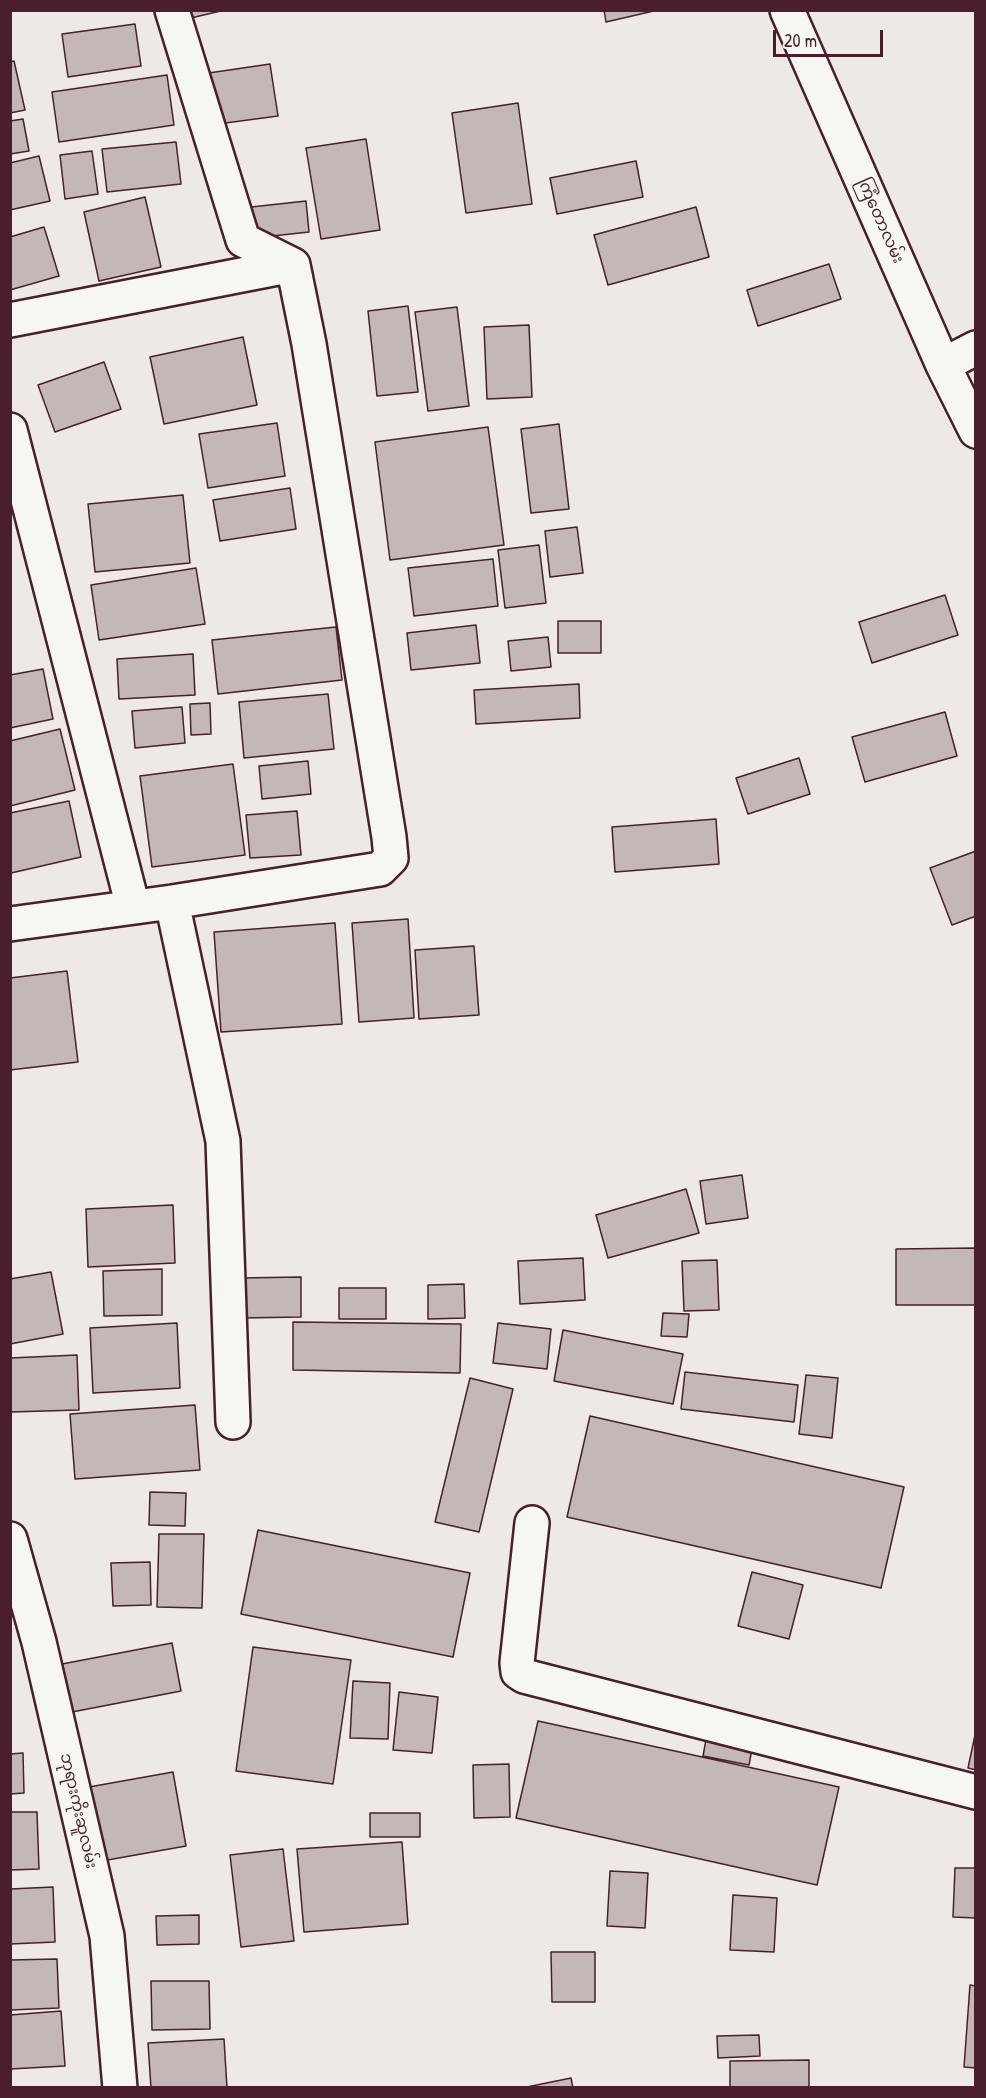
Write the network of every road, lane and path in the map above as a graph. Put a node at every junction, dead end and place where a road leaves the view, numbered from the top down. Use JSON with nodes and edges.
{"nodes":[{"id":1,"x":172,"y":10,"type":"edge"},
{"id":2,"x":787,"y":10,"type":"edge"},
{"id":3,"x":294,"y":265,"type":"junction"},
{"id":4,"x":10,"y":320,"type":"edge"},
{"id":5,"x":975,"y":348,"type":"edge"},
{"id":6,"x":944,"y":365,"type":"junction"},
{"id":7,"x":10,"y":430,"type":"edge"},
{"id":8,"x":975,"y":431,"type":"edge"},
{"id":9,"x":172,"y":902,"type":"junction"},
{"id":10,"x":133,"y":907,"type":"junction"},
{"id":11,"x":10,"y":924,"type":"edge"},
{"id":12,"x":233,"y":1422,"type":"dead end"},
{"id":13,"x":532,"y":1523,"type":"dead end"},
{"id":14,"x":12,"y":1547,"type":"edge"},
{"id":15,"x":975,"y":1792,"type":"edge"},
{"id":16,"x":120,"y":2088,"type":"edge"}],
"edges":[{"from":1,"to":3,"type":"street"},
{"from":2,"to":6,"type":"street","name":"ကြံတောလမ်း"},
{"from":3,"to":4,"type":"street"},
{"from":3,"to":9,"type":"street"},
{"from":5,"to":6,"type":"street"},
{"from":6,"to":8,"type":"street","name":"ကြံတောလမ်း"},
{"from":7,"to":10,"type":"street"},
{"from":9,"to":10,"type":"street"},
{"from":9,"to":12,"type":"street"},
{"from":10,"to":11,"type":"street"},
{"from":13,"to":15,"type":"street"},
{"from":14,"to":16,"type":"street","name":"ဘုရားကိုးဆူလမ်း"}]}
